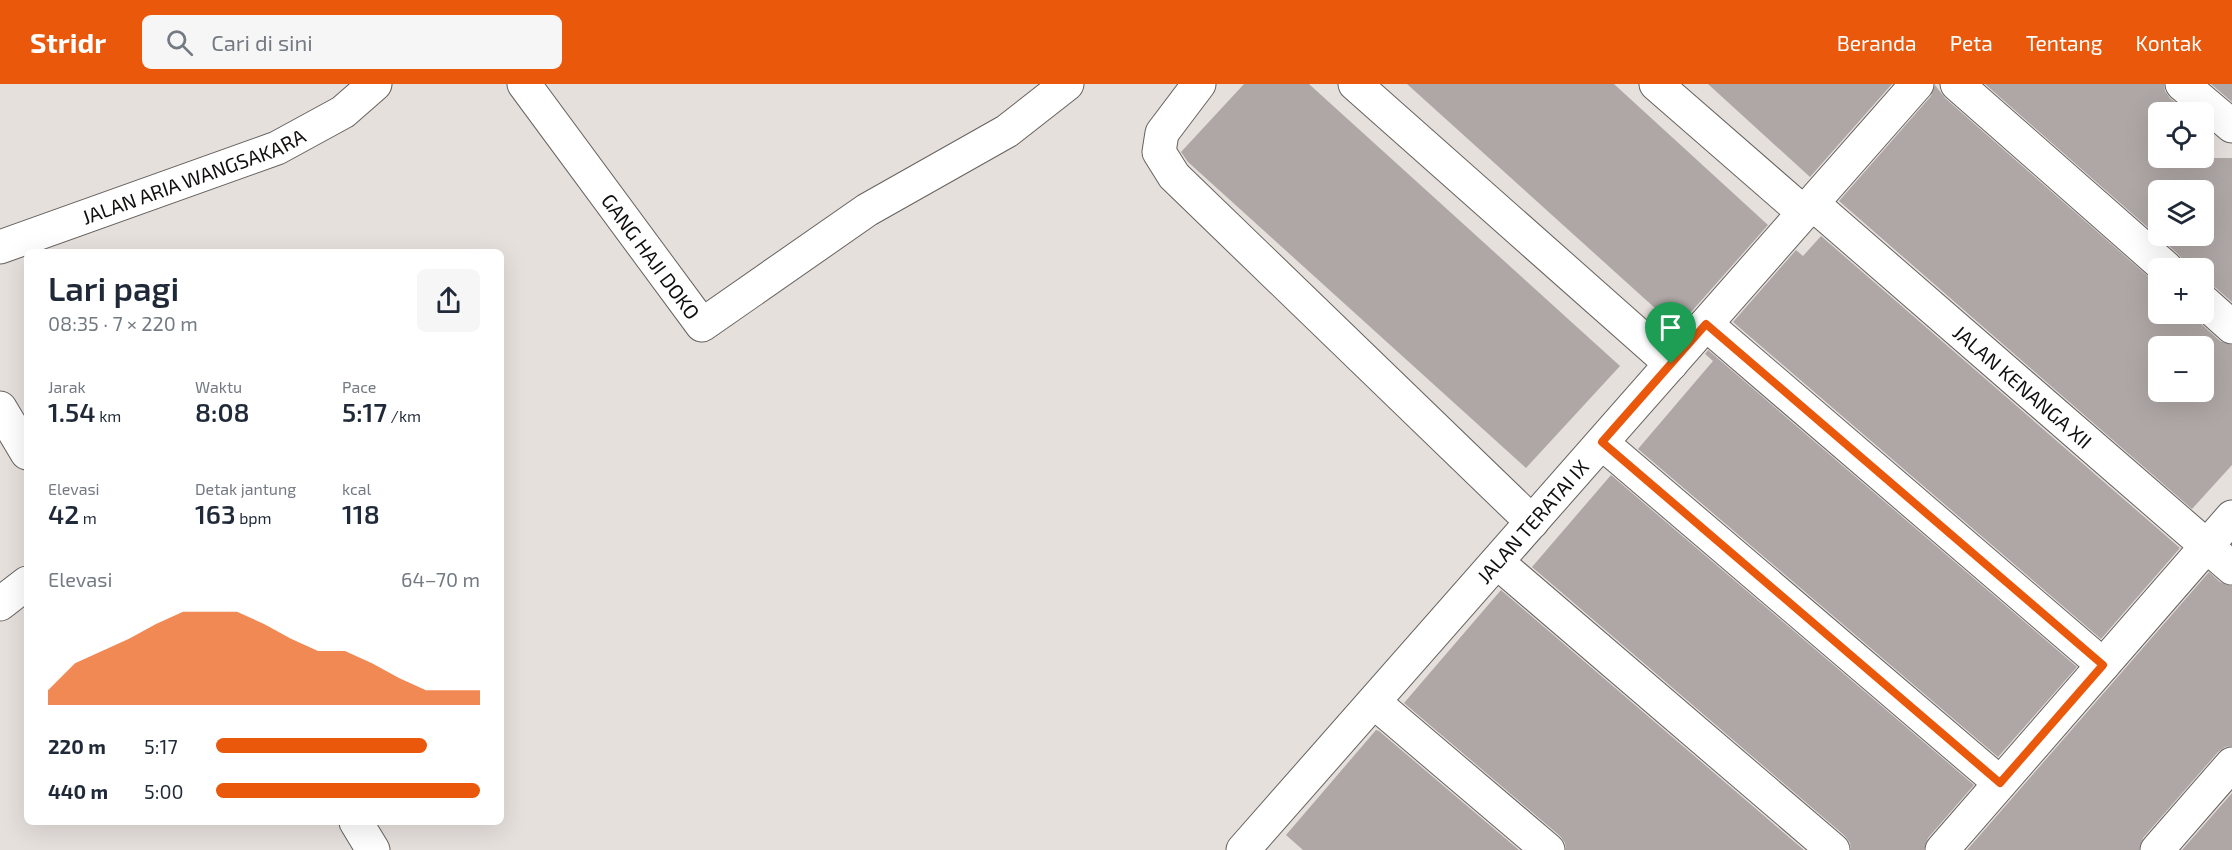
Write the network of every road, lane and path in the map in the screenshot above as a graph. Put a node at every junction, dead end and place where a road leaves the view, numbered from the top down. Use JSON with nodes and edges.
{"nodes":[{"id":1,"x":375,"y":84,"type":"edge"},
{"id":2,"x":524,"y":84,"type":"edge"},
{"id":3,"x":1199,"y":84,"type":"edge"},
{"id":4,"x":1355,"y":84,"type":"edge"},
{"id":5,"x":1656,"y":84,"type":"edge"},
{"id":6,"x":1917,"y":84,"type":"edge"},
{"id":7,"x":1957,"y":84,"type":"edge"},
{"id":8,"x":2182,"y":84,"type":"edge"},
{"id":9,"x":1046,"y":91,"type":"edge"},
{"id":10,"x":2232,"y":126,"type":"edge"},
{"id":11,"x":1808,"y":208,"type":"junction"},
{"id":12,"x":0,"y":247,"type":"edge"},
{"id":13,"x":2155,"y":258,"type":"edge"},
{"id":14,"x":2214,"y":311,"type":"edge"},
{"id":15,"x":1706,"y":324,"type":"junction"},
{"id":16,"x":2232,"y":327,"type":"edge"},
{"id":17,"x":1671,"y":364,"type":"junction"},
{"id":18,"x":0,"y":408,"type":"edge"},
{"id":19,"x":1602,"y":442,"type":"junction"},
{"id":20,"x":24,"y":448,"type":"edge"},
{"id":21,"x":2232,"y":517,"type":"edge"},
{"id":22,"x":1532,"y":522,"type":"junction"},
{"id":23,"x":2207,"y":546,"type":"junction"},
{"id":24,"x":1497,"y":562,"type":"junction"},
{"id":25,"x":2232,"y":568,"type":"edge"},
{"id":26,"x":24,"y":585,"type":"edge"},
{"id":27,"x":0,"y":604,"type":"edge"},
{"id":28,"x":2103,"y":665,"type":"junction"},
{"id":29,"x":1374,"y":702,"type":"junction"},
{"id":30,"x":2232,"y":764,"type":"edge"},
{"id":31,"x":2000,"y":783,"type":"junction"},
{"id":32,"x":358,"y":825,"type":"edge"},
{"id":33,"x":1260,"y":844,"type":"edge"},
{"id":34,"x":373,"y":850,"type":"edge"},
{"id":35,"x":1548,"y":850,"type":"edge"},
{"id":36,"x":1833,"y":850,"type":"edge"},
{"id":37,"x":1942,"y":850,"type":"edge"},
{"id":38,"x":2157,"y":850,"type":"edge"}],
"edges":[{"from":1,"to":12,"type":"street","name":"JALAN ARIA WANGSAKARA"},
{"from":2,"to":9,"type":"street","name":"GANG HAJI DOKO"},
{"from":3,"to":22,"type":"street"},
{"from":4,"to":17,"type":"street"},
{"from":5,"to":11,"type":"street","name":"JALAN KENANGA XII"},
{"from":6,"to":11,"type":"street","name":"JALAN TERATAI IX"},
{"from":7,"to":13,"type":"street"},
{"from":8,"to":10,"type":"street"},
{"from":11,"to":15,"type":"street","name":"JALAN TERATAI IX"},
{"from":11,"to":23,"type":"street","name":"JALAN KENANGA XII"},
{"from":14,"to":16,"type":"street"},
{"from":15,"to":17,"type":"street","name":"JALAN TERATAI IX"},
{"from":15,"to":28,"type":"street"},
{"from":17,"to":19,"type":"street","name":"JALAN TERATAI IX"},
{"from":18,"to":20,"type":"street"},
{"from":19,"to":22,"type":"street","name":"JALAN TERATAI IX"},
{"from":19,"to":31,"type":"street"},
{"from":21,"to":23,"type":"street"},
{"from":22,"to":24,"type":"street","name":"JALAN TERATAI IX"},
{"from":23,"to":25,"type":"street","name":"JALAN KENANGA XII"},
{"from":23,"to":28,"type":"street"},
{"from":24,"to":29,"type":"street","name":"JALAN TERATAI IX"},
{"from":24,"to":36,"type":"street"},
{"from":26,"to":27,"type":"street"},
{"from":28,"to":31,"type":"street"},
{"from":29,"to":33,"type":"street","name":"JALAN TERATAI IX"},
{"from":29,"to":35,"type":"street"},
{"from":30,"to":38,"type":"street"},
{"from":31,"to":37,"type":"street"},
{"from":32,"to":34,"type":"street"}]}
